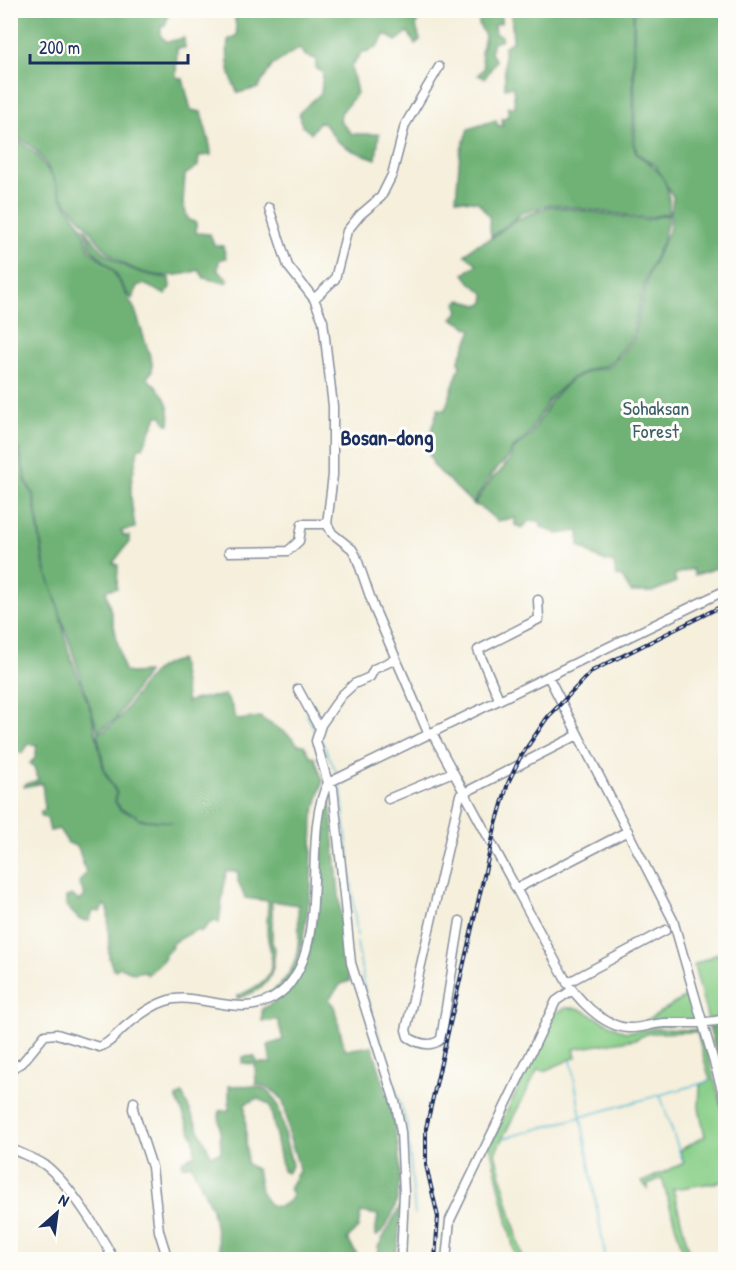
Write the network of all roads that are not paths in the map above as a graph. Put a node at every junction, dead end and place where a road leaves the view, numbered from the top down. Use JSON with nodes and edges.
{"nodes":[{"id":1,"x":439,"y":67,"type":"dead end"},
{"id":2,"x":269,"y":208,"type":"dead end"},
{"id":3,"x":314,"y":299,"type":"junction"},
{"id":4,"x":327,"y":524,"type":"junction"},
{"id":5,"x":229,"y":552,"type":"dead end"},
{"id":6,"x":726,"y":590,"type":"edge"},
{"id":7,"x":538,"y":600,"type":"dead end"},
{"id":8,"x":396,"y":659,"type":"junction"},
{"id":9,"x":548,"y":676,"type":"junction"},
{"id":10,"x":298,"y":689,"type":"dead end"},
{"id":11,"x":499,"y":699,"type":"junction"},
{"id":12,"x":319,"y":731,"type":"junction"},
{"id":13,"x":431,"y":734,"type":"junction"},
{"id":14,"x":578,"y":735,"type":"junction"},
{"id":15,"x":453,"y":771,"type":"junction"},
{"id":16,"x":328,"y":783,"type":"junction"},
{"id":17,"x":464,"y":792,"type":"junction"},
{"id":18,"x":388,"y":799,"type":"dead end"},
{"id":19,"x":628,"y":831,"type":"junction"},
{"id":20,"x":516,"y":889,"type":"junction"},
{"id":21,"x":460,"y":921,"type":"dead end"},
{"id":22,"x":666,"y":930,"type":"dead end"},
{"id":23,"x":570,"y":986,"type":"junction"},
{"id":24,"x":726,"y":1019,"type":"edge"},
{"id":25,"x":702,"y":1024,"type":"junction"},
{"id":26,"x":10,"y":1069,"type":"edge"},
{"id":27,"x":134,"y":1101,"type":"dead end"},
{"id":28,"x":726,"y":1104,"type":"edge"},
{"id":29,"x":10,"y":1148,"type":"edge"},
{"id":30,"x":114,"y":1260,"type":"edge"},
{"id":31,"x":168,"y":1260,"type":"edge"},
{"id":32,"x":401,"y":1260,"type":"edge"},
{"id":33,"x":446,"y":1260,"type":"edge"}],
"edges":[{"from":1,"to":3,"type":"street"},
{"from":2,"to":3,"type":"street"},
{"from":3,"to":4,"type":"street"},
{"from":4,"to":5,"type":"street"},
{"from":4,"to":8,"type":"street"},
{"from":6,"to":9,"type":"street"},
{"from":7,"to":11,"type":"street"},
{"from":8,"to":12,"type":"street"},
{"from":8,"to":13,"type":"street"},
{"from":9,"to":11,"type":"street"},
{"from":9,"to":14,"type":"street"},
{"from":10,"to":12,"type":"street"},
{"from":11,"to":13,"type":"street"},
{"from":12,"to":16,"type":"street"},
{"from":13,"to":15,"type":"street"},
{"from":13,"to":16,"type":"street"},
{"from":14,"to":17,"type":"street"},
{"from":14,"to":19,"type":"street"},
{"from":15,"to":17,"type":"street"},
{"from":15,"to":18,"type":"street"},
{"from":16,"to":26,"type":"street"},
{"from":16,"to":32,"type":"street"},
{"from":17,"to":20,"type":"street"},
{"from":17,"to":21,"type":"street"},
{"from":19,"to":20,"type":"street"},
{"from":19,"to":25,"type":"street"},
{"from":20,"to":23,"type":"street"},
{"from":22,"to":23,"type":"street"},
{"from":23,"to":25,"type":"street"},
{"from":23,"to":33,"type":"street"},
{"from":24,"to":25,"type":"street"},
{"from":25,"to":28,"type":"street"},
{"from":27,"to":31,"type":"street"},
{"from":29,"to":30,"type":"street"}]}
